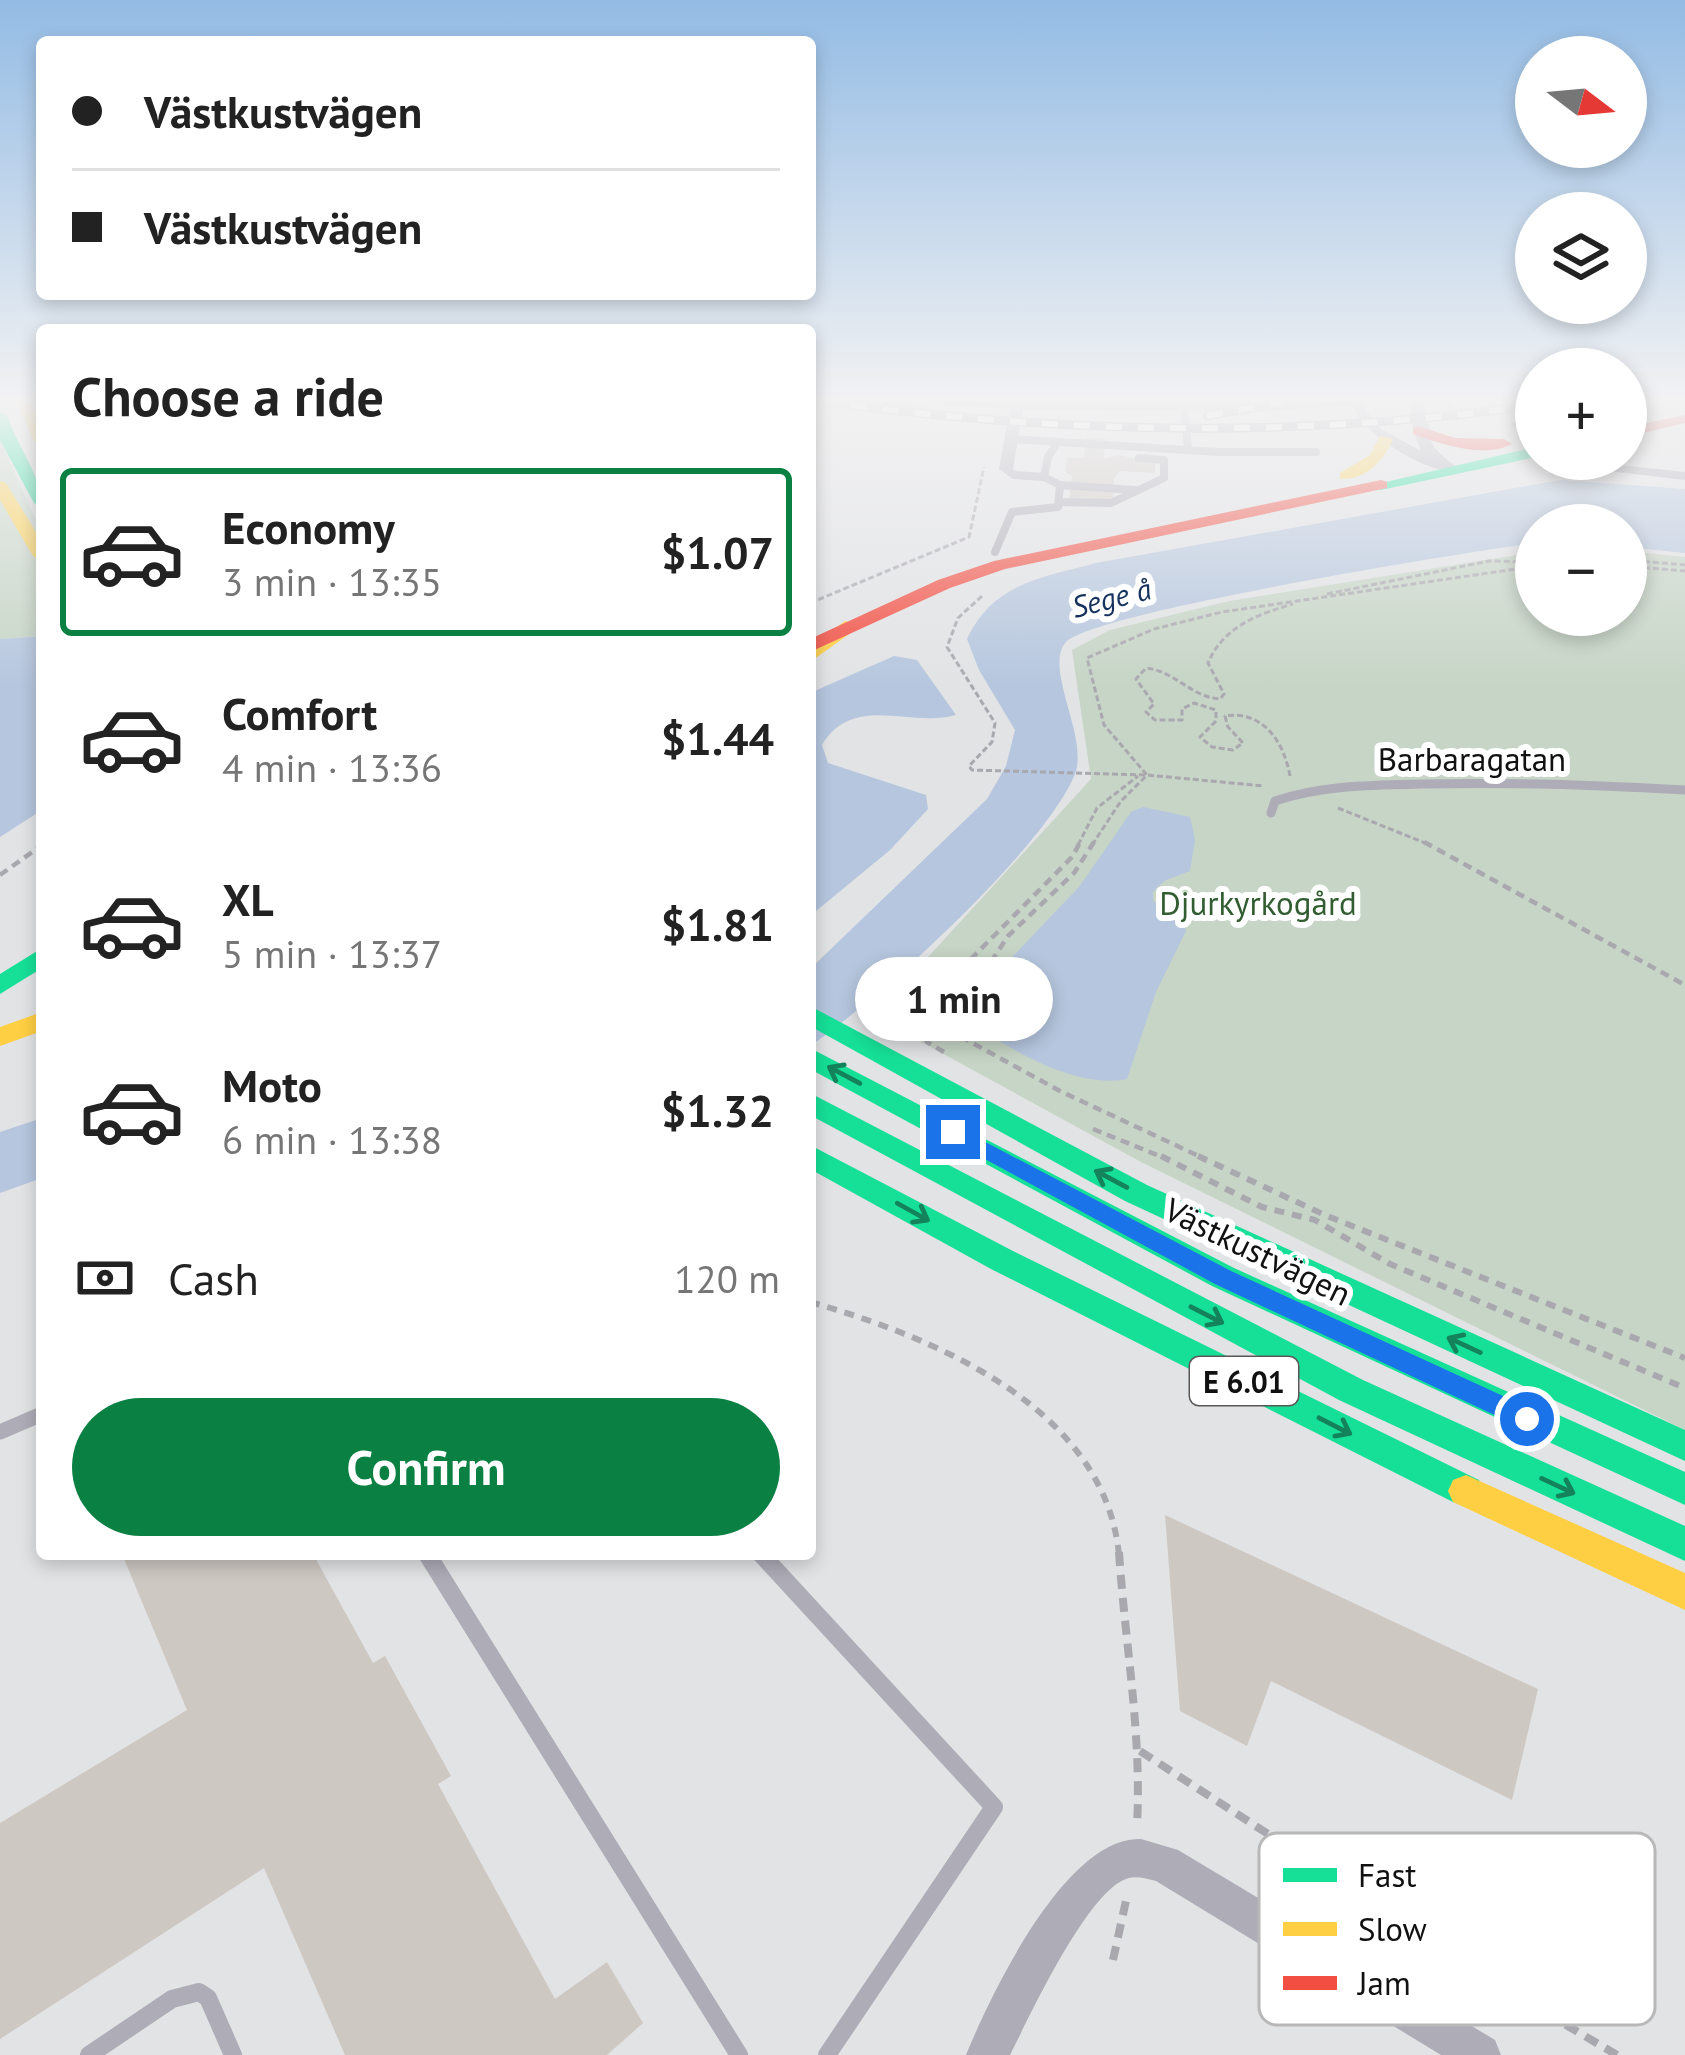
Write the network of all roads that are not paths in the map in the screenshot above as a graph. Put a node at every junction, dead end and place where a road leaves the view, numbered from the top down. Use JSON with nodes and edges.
{"nodes":[{"id":1,"x":7,"y":497,"type":"edge"},
{"id":2,"x":1059,"y":497,"type":"edge"},
{"id":3,"x":1123,"y":497,"type":"edge"},
{"id":4,"x":1237,"y":497,"type":"edge"},
{"id":5,"x":1299,"y":497,"type":"edge"},
{"id":6,"x":1058,"y":504,"type":"junction"},
{"id":7,"x":36,"y":546,"type":"edge"},
{"id":8,"x":995,"y":551,"type":"junction"},
{"id":9,"x":816,"y":625,"type":"edge"},
{"id":10,"x":852,"y":625,"type":"junction"},
{"id":11,"x":816,"y":643,"type":"edge"},
{"id":12,"x":816,"y":652,"type":"edge"},
{"id":13,"x":1685,"y":790,"type":"edge"},
{"id":14,"x":1271,"y":813,"type":"dead end"},
{"id":15,"x":36,"y":960,"type":"edge"},
{"id":16,"x":0,"y":986,"type":"edge"},
{"id":17,"x":816,"y":1019,"type":"edge"},
{"id":18,"x":36,"y":1023,"type":"edge"},
{"id":19,"x":0,"y":1037,"type":"edge"},
{"id":20,"x":816,"y":1060,"type":"edge"},
{"id":21,"x":816,"y":1105,"type":"edge"},
{"id":22,"x":816,"y":1159,"type":"edge"},
{"id":23,"x":36,"y":1417,"type":"edge"},
{"id":24,"x":0,"y":1432,"type":"edge"},
{"id":25,"x":1685,"y":1445,"type":"edge"},
{"id":26,"x":1685,"y":1489,"type":"edge"},
{"id":27,"x":1685,"y":1544,"type":"edge"},
{"id":28,"x":431,"y":1560,"type":"edge"},
{"id":29,"x":767,"y":1560,"type":"edge"},
{"id":30,"x":1685,"y":1592,"type":"edge"},
{"id":31,"x":1259,"y":1921,"type":"edge"},
{"id":32,"x":1430,"y":2025,"type":"edge"},
{"id":33,"x":89,"y":2055,"type":"edge"},
{"id":34,"x":232,"y":2055,"type":"edge"},
{"id":35,"x":739,"y":2055,"type":"edge"},
{"id":36,"x":827,"y":2055,"type":"edge"},
{"id":37,"x":987,"y":2055,"type":"edge"},
{"id":38,"x":1480,"y":2055,"type":"edge"}],
"edges":[{"from":1,"to":7,"type":"main road"},
{"from":2,"to":6,"type":"lane"},
{"from":3,"to":6,"type":"lane"},
{"from":4,"to":8,"type":"main road"},
{"from":5,"to":10,"type":"main road"},
{"from":6,"to":8,"type":"lane"},
{"from":8,"to":9,"type":"main road"},
{"from":10,"to":11,"type":"main road"},
{"from":10,"to":12,"type":"main road"},
{"from":13,"to":14,"type":"lane","name":"Barbaragatan"},
{"from":15,"to":16,"type":"main road"},
{"from":25,"to":17,"type":"main road","one_way":true},
{"from":18,"to":19,"type":"main road"},
{"from":26,"to":20,"type":"main road","name":"Västkustvägen","one_way":true},
{"from":21,"to":27,"type":"main road","one_way":true},
{"from":22,"to":30,"type":"main road","number":"E 6.01","one_way":true},
{"from":23,"to":24,"type":"lane"},
{"from":28,"to":35,"type":"lane"},
{"from":29,"to":36,"type":"lane"},
{"from":31,"to":37,"type":"street"},
{"from":32,"to":38,"type":"street"},
{"from":33,"to":34,"type":"lane"}]}
